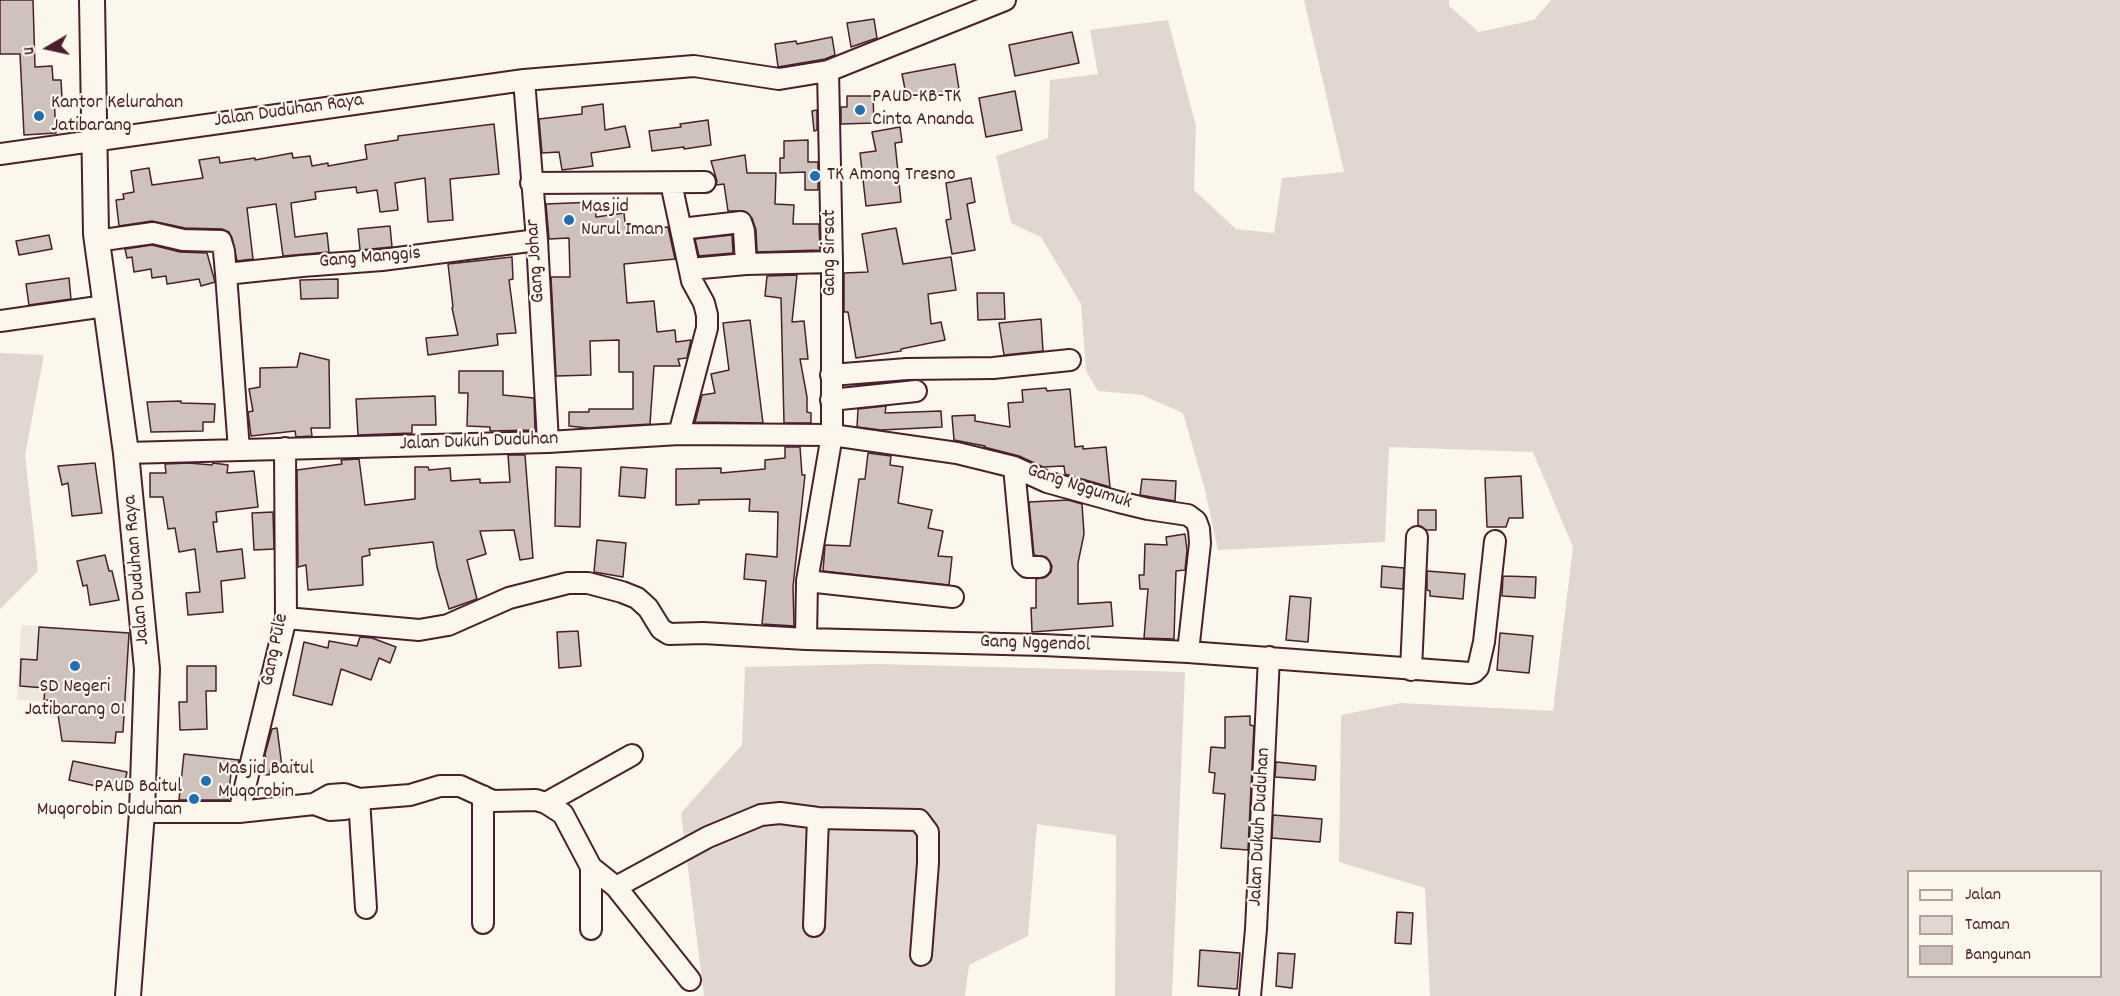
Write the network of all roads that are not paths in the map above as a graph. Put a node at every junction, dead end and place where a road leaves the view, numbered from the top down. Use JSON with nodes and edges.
{"nodes":[{"id":1,"x":92,"y":0,"type":"edge"},
{"id":2,"x":1005,"y":0,"type":"edge"},
{"id":3,"x":828,"y":72,"type":"junction"},
{"id":4,"x":524,"y":80,"type":"junction"},
{"id":5,"x":94,"y":139,"type":"junction"},
{"id":6,"x":0,"y":154,"type":"edge"},
{"id":7,"x":705,"y":182,"type":"dead end"},
{"id":8,"x":531,"y":183,"type":"junction"},
{"id":9,"x":671,"y":183,"type":"junction"},
{"id":10,"x":681,"y":229,"type":"junction"},
{"id":11,"x":537,"y":240,"type":"junction"},
{"id":12,"x":96,"y":241,"type":"junction"},
{"id":13,"x":832,"y":262,"type":"junction"},
{"id":14,"x":746,"y":264,"type":"junction"},
{"id":15,"x":690,"y":270,"type":"junction"},
{"id":16,"x":226,"y":274,"type":"junction"},
{"id":17,"x":105,"y":306,"type":"junction"},
{"id":18,"x":0,"y":321,"type":"edge"},
{"id":19,"x":1070,"y":360,"type":"dead end"},
{"id":20,"x":831,"y":375,"type":"junction"},
{"id":21,"x":916,"y":391,"type":"dead end"},
{"id":22,"x":831,"y":400,"type":"junction"},
{"id":23,"x":680,"y":434,"type":"junction"},
{"id":24,"x":831,"y":435,"type":"junction"},
{"id":25,"x":548,"y":442,"type":"junction"},
{"id":26,"x":285,"y":448,"type":"junction"},
{"id":27,"x":239,"y":450,"type":"junction"},
{"id":28,"x":126,"y":453,"type":"junction"},
{"id":29,"x":1014,"y":467,"type":"junction"},
{"id":30,"x":1417,"y":537,"type":"dead end"},
{"id":31,"x":1495,"y":541,"type":"dead end"},
{"id":32,"x":1040,"y":567,"type":"dead end"},
{"id":33,"x":807,"y":581,"type":"junction"},
{"id":34,"x":953,"y":597,"type":"dead end"},
{"id":35,"x":286,"y":618,"type":"junction"},
{"id":36,"x":806,"y":639,"type":"junction"},
{"id":37,"x":1188,"y":652,"type":"junction"},
{"id":38,"x":1269,"y":657,"type":"junction"},
{"id":39,"x":1411,"y":670,"type":"junction"},
{"id":40,"x":632,"y":755,"type":"dead end"},
{"id":41,"x":483,"y":796,"type":"junction"},
{"id":42,"x":359,"y":799,"type":"junction"},
{"id":43,"x":546,"y":803,"type":"junction"},
{"id":44,"x":142,"y":812,"type":"junction"},
{"id":45,"x":239,"y":812,"type":"junction"},
{"id":46,"x":818,"y":818,"type":"junction"},
{"id":47,"x":591,"y":867,"type":"junction"},
{"id":48,"x":616,"y":887,"type":"junction"},
{"id":49,"x":366,"y":908,"type":"dead end"},
{"id":50,"x":483,"y":923,"type":"dead end"},
{"id":51,"x":814,"y":926,"type":"dead end"},
{"id":52,"x":591,"y":929,"type":"dead end"},
{"id":53,"x":921,"y":955,"type":"dead end"},
{"id":54,"x":690,"y":980,"type":"dead end"},
{"id":55,"x":128,"y":996,"type":"edge"},
{"id":56,"x":1250,"y":996,"type":"edge"}],
"edges":[{"from":1,"to":5,"type":"street"},
{"from":2,"to":3,"type":"street","name":"Jalan Duduhan Raya"},
{"from":3,"to":4,"type":"street","name":"Jalan Duduhan Raya"},
{"from":3,"to":13,"type":"street","name":"Gang Sirsat"},
{"from":4,"to":5,"type":"street","name":"Jalan Duduhan Raya"},
{"from":4,"to":8,"type":"street","name":"Gang Johar"},
{"from":5,"to":6,"type":"street"},
{"from":5,"to":12,"type":"street","name":"Jalan Duduhan Raya"},
{"from":7,"to":9,"type":"street"},
{"from":8,"to":9,"type":"street"},
{"from":8,"to":11,"type":"street","name":"Gang Johar"},
{"from":9,"to":10,"type":"street"},
{"from":10,"to":14,"type":"street"},
{"from":10,"to":15,"type":"street"},
{"from":11,"to":16,"type":"street","name":"Gang Manggis"},
{"from":11,"to":25,"type":"street","name":"Gang Johar"},
{"from":12,"to":16,"type":"street"},
{"from":12,"to":17,"type":"street","name":"Jalan Duduhan Raya"},
{"from":13,"to":14,"type":"street"},
{"from":13,"to":20,"type":"street","name":"Gang Sirsat"},
{"from":14,"to":15,"type":"street"},
{"from":15,"to":23,"type":"street"},
{"from":16,"to":27,"type":"street"},
{"from":17,"to":18,"type":"street"},
{"from":17,"to":28,"type":"street","name":"Jalan Duduhan Raya"},
{"from":19,"to":20,"type":"street"},
{"from":20,"to":22,"type":"street","name":"Gang Sirsat"},
{"from":21,"to":22,"type":"street"},
{"from":22,"to":24,"type":"street","name":"Gang Sirsat"},
{"from":23,"to":24,"type":"street","name":"Jalan Dukuh Duduhan"},
{"from":23,"to":25,"type":"street","name":"Jalan Dukuh Duduhan"},
{"from":24,"to":29,"type":"street","name":"Gang Nggumuk"},
{"from":24,"to":33,"type":"street"},
{"from":25,"to":26,"type":"street","name":"Jalan Dukuh Duduhan"},
{"from":26,"to":27,"type":"street","name":"Jalan Dukuh Duduhan"},
{"from":26,"to":35,"type":"street","name":"Gang Pule"},
{"from":27,"to":28,"type":"street","name":"Jalan Dukuh Duduhan"},
{"from":28,"to":44,"type":"street","name":"Jalan Duduhan Raya"},
{"from":29,"to":32,"type":"street"},
{"from":29,"to":37,"type":"street","name":"Gang Nggumuk"},
{"from":30,"to":39,"type":"street"},
{"from":31,"to":39,"type":"street","name":"Gang Nggendol"},
{"from":33,"to":34,"type":"street"},
{"from":33,"to":36,"type":"street"},
{"from":35,"to":36,"type":"street","name":"Gang Nggendol"},
{"from":35,"to":45,"type":"street","name":"Gang Pule"},
{"from":36,"to":37,"type":"street","name":"Gang Nggendol"},
{"from":37,"to":38,"type":"street","name":"Gang Nggendol"},
{"from":38,"to":39,"type":"street","name":"Gang Nggendol"},
{"from":38,"to":56,"type":"street","name":"Jalan Dukuh Duduhan"},
{"from":40,"to":43,"type":"street"},
{"from":41,"to":42,"type":"street"},
{"from":41,"to":43,"type":"street"},
{"from":41,"to":50,"type":"street"},
{"from":42,"to":45,"type":"street"},
{"from":42,"to":49,"type":"street"},
{"from":43,"to":47,"type":"street"},
{"from":44,"to":45,"type":"street"},
{"from":44,"to":55,"type":"street","name":"Jalan Duduhan Raya"},
{"from":46,"to":48,"type":"street"},
{"from":46,"to":51,"type":"street"},
{"from":46,"to":53,"type":"street"},
{"from":47,"to":48,"type":"street"},
{"from":47,"to":52,"type":"street"},
{"from":48,"to":54,"type":"street"}]}
